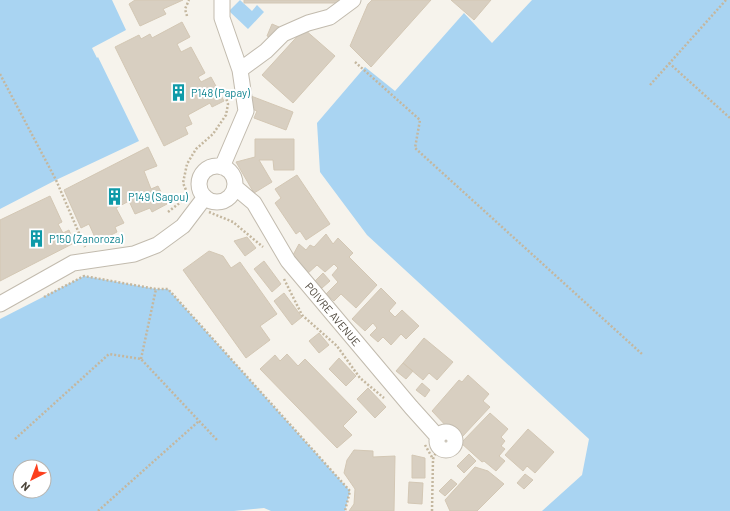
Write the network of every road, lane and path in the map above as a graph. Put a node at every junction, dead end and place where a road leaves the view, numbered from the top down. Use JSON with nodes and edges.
{"nodes":[{"id":1,"x":189,"y":0,"type":"edge"},
{"id":2,"x":222,"y":0,"type":"edge"},
{"id":3,"x":353,"y":0,"type":"edge"},
{"id":4,"x":726,"y":0,"type":"edge"},
{"id":5,"x":187,"y":16,"type":"dead end"},
{"id":6,"x":355,"y":62,"type":"dead end"},
{"id":7,"x":669,"y":63,"type":"junction"},
{"id":8,"x":240,"y":70,"type":"junction"},
{"id":9,"x":0,"y":74,"type":"edge"},
{"id":10,"x":650,"y":85,"type":"dead end"},
{"id":11,"x":224,"y":92,"type":"dead end"},
{"id":12,"x":730,"y":118,"type":"edge"},
{"id":13,"x":222,"y":167,"type":"junction"},
{"id":14,"x":234,"y":187,"type":"junction"},
{"id":15,"x":197,"y":200,"type":"junction"},
{"id":16,"x":168,"y":212,"type":"dead end"},
{"id":17,"x":267,"y":250,"type":"dead end"},
{"id":18,"x":74,"y":263,"type":"junction"},
{"id":19,"x":282,"y":275,"type":"dead end"},
{"id":20,"x":156,"y":290,"type":"junction"},
{"id":21,"x":42,"y":298,"type":"dead end"},
{"id":22,"x":0,"y":304,"type":"edge"},
{"id":23,"x":642,"y":354,"type":"dead end"},
{"id":24,"x":141,"y":359,"type":"junction"},
{"id":25,"x":386,"y":400,"type":"dead end"},
{"id":26,"x":199,"y":421,"type":"junction"},
{"id":27,"x":15,"y":439,"type":"dead end"},
{"id":28,"x":217,"y":440,"type":"dead end"},
{"id":29,"x":423,"y":442,"type":"dead end"},
{"id":30,"x":437,"y":447,"type":"junction"},
{"id":31,"x":98,"y":511,"type":"edge"},
{"id":32,"x":344,"y":511,"type":"edge"},
{"id":33,"x":432,"y":511,"type":"edge"}],
"edges":[{"from":1,"to":5,"type":"path"},
{"from":2,"to":8,"type":"street"},
{"from":3,"to":8,"type":"street"},
{"from":4,"to":7,"type":"path"},
{"from":6,"to":23,"type":"path"},
{"from":7,"to":10,"type":"path"},
{"from":7,"to":12,"type":"path"},
{"from":8,"to":13,"type":"street"},
{"from":9,"to":18,"type":"path"},
{"from":11,"to":15,"type":"path"},
{"from":13,"to":14,"type":"street"},
{"from":13,"to":15,"type":"street"},
{"from":14,"to":15,"type":"street"},
{"from":14,"to":30,"type":"street","name":"POIVRE AVENUE"},
{"from":15,"to":16,"type":"path"},
{"from":15,"to":17,"type":"path"},
{"from":15,"to":18,"type":"street"},
{"from":18,"to":22,"type":"street"},
{"from":19,"to":25,"type":"path"},
{"from":20,"to":21,"type":"path"},
{"from":20,"to":24,"type":"path"},
{"from":20,"to":32,"type":"path"},
{"from":24,"to":26,"type":"path"},
{"from":24,"to":27,"type":"path"},
{"from":26,"to":28,"type":"path"},
{"from":26,"to":31,"type":"path"},
{"from":29,"to":30,"type":"path"},
{"from":30,"to":33,"type":"path"}]}
